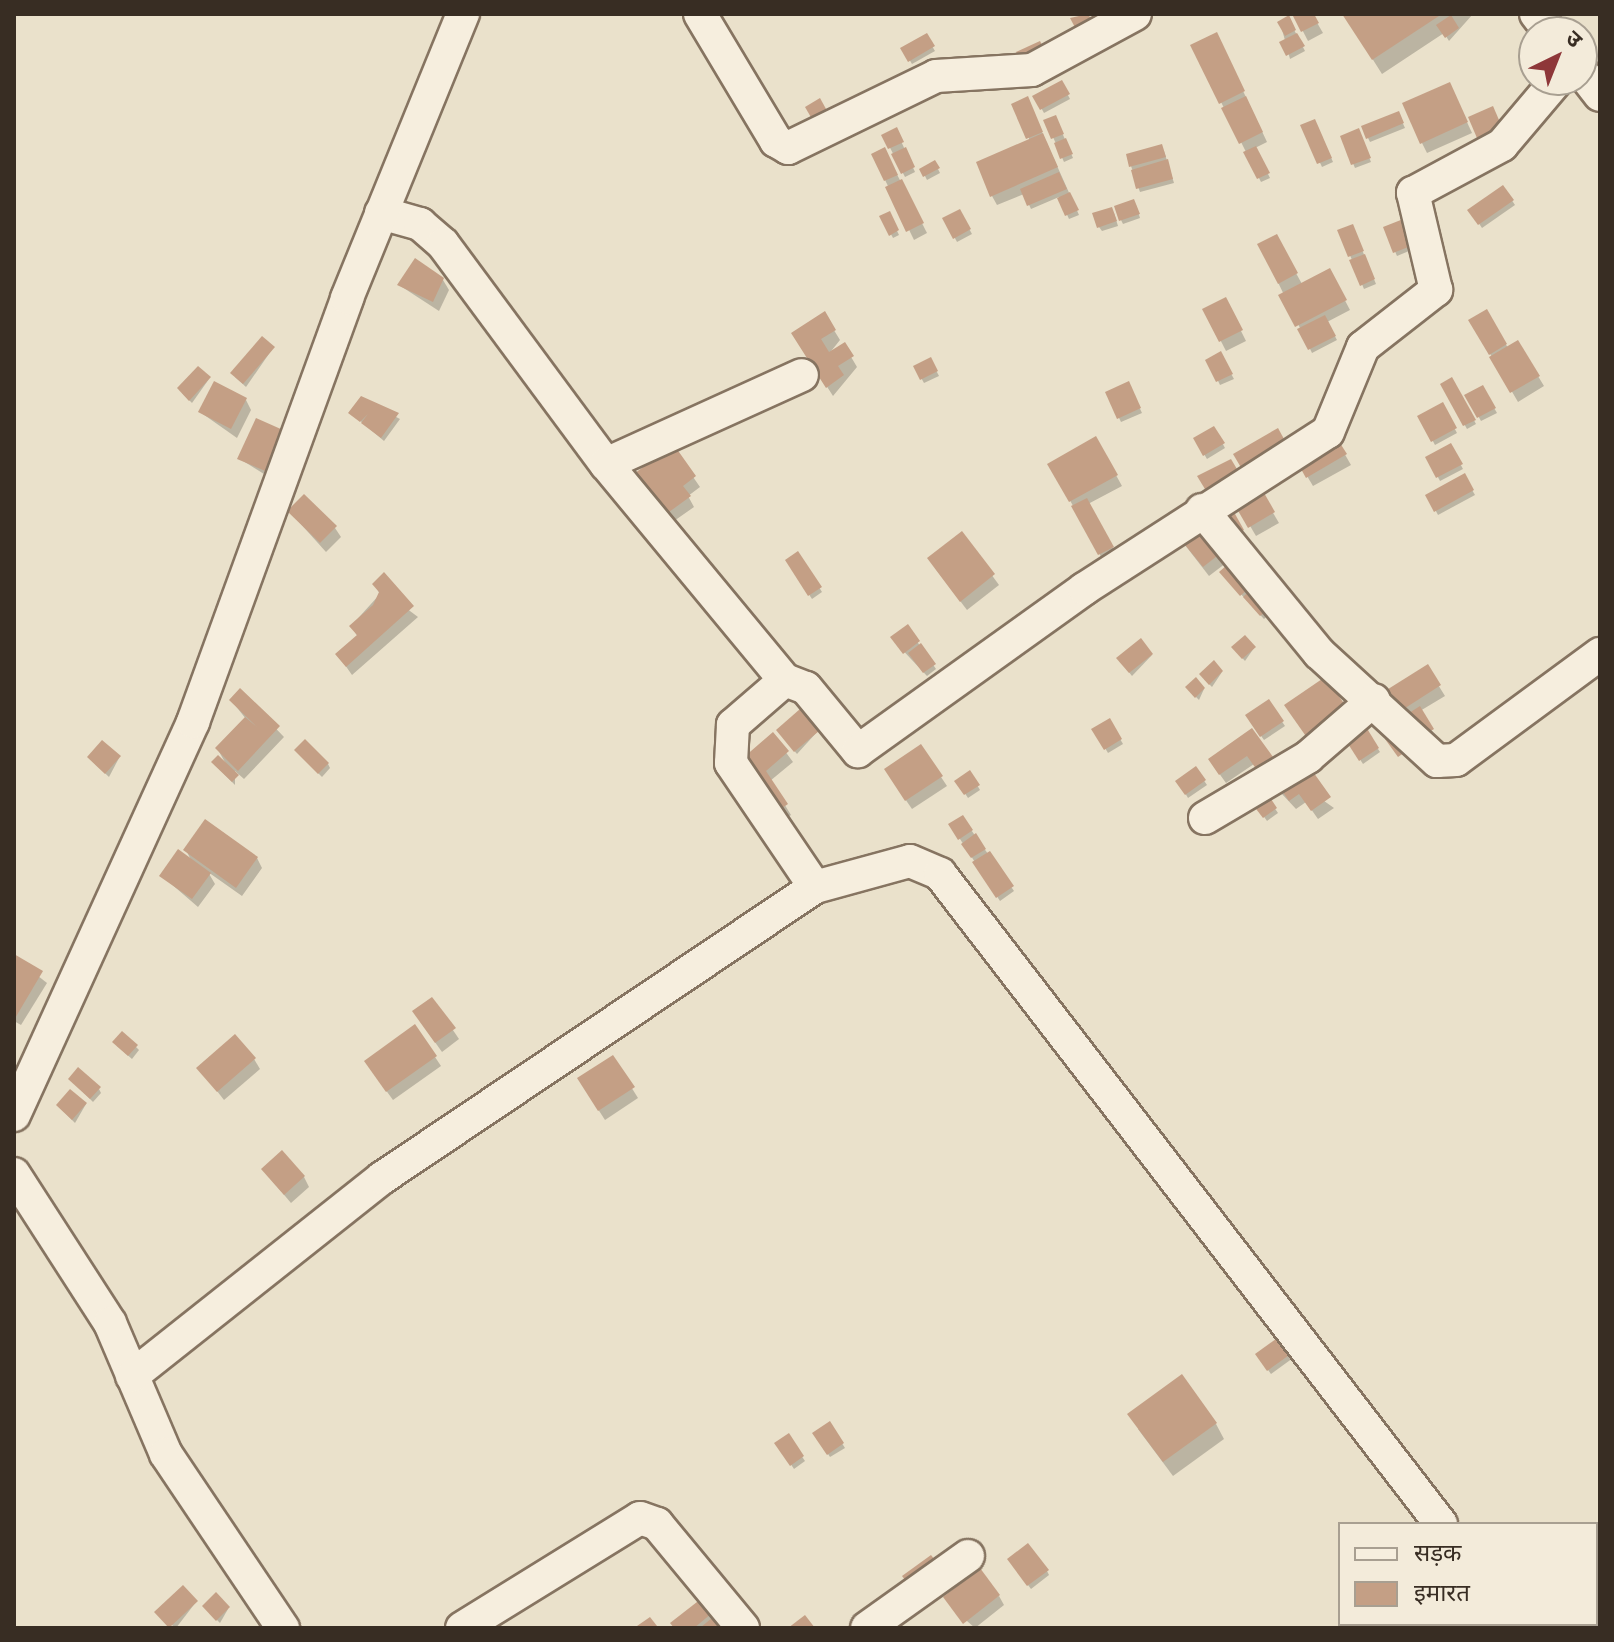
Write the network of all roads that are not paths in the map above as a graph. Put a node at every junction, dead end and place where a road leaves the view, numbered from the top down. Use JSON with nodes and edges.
{"nodes":[{"id":1,"x":463,"y":14,"type":"edge"},
{"id":2,"x":700,"y":14,"type":"edge"},
{"id":3,"x":1135,"y":14,"type":"edge"},
{"id":4,"x":1543,"y":96,"type":"edge"},
{"id":5,"x":381,"y":213,"type":"junction"},
{"id":6,"x":802,"y":375,"type":"dead end"},
{"id":7,"x":606,"y":464,"type":"junction"},
{"id":8,"x":1202,"y":510,"type":"junction"},
{"id":9,"x":1600,"y":654,"type":"edge"},
{"id":10,"x":785,"y":680,"type":"junction"},
{"id":11,"x":1374,"y":700,"type":"junction"},
{"id":12,"x":1205,"y":818,"type":"dead end"},
{"id":13,"x":815,"y":887,"type":"junction"},
{"id":14,"x":14,"y":1115,"type":"edge"},
{"id":15,"x":14,"y":1174,"type":"edge"},
{"id":16,"x":132,"y":1376,"type":"junction"},
{"id":17,"x":1439,"y":1522,"type":"edge"},
{"id":18,"x":968,"y":1556,"type":"dead end"},
{"id":19,"x":283,"y":1628,"type":"edge"},
{"id":20,"x":462,"y":1628,"type":"edge"},
{"id":21,"x":743,"y":1628,"type":"edge"},
{"id":22,"x":867,"y":1628,"type":"edge"}],
"edges":[{"from":1,"to":5,"type":"street"},
{"from":2,"to":3,"type":"street"},
{"from":4,"to":8,"type":"street"},
{"from":5,"to":7,"type":"street"},
{"from":5,"to":14,"type":"street"},
{"from":6,"to":7,"type":"street"},
{"from":7,"to":10,"type":"street"},
{"from":8,"to":10,"type":"street"},
{"from":8,"to":11,"type":"street"},
{"from":9,"to":11,"type":"street"},
{"from":10,"to":13,"type":"street"},
{"from":11,"to":12,"type":"street"},
{"from":13,"to":16,"type":"street"},
{"from":13,"to":17,"type":"street"},
{"from":15,"to":16,"type":"street"},
{"from":16,"to":19,"type":"street"},
{"from":18,"to":22,"type":"street"},
{"from":20,"to":21,"type":"street"}]}
